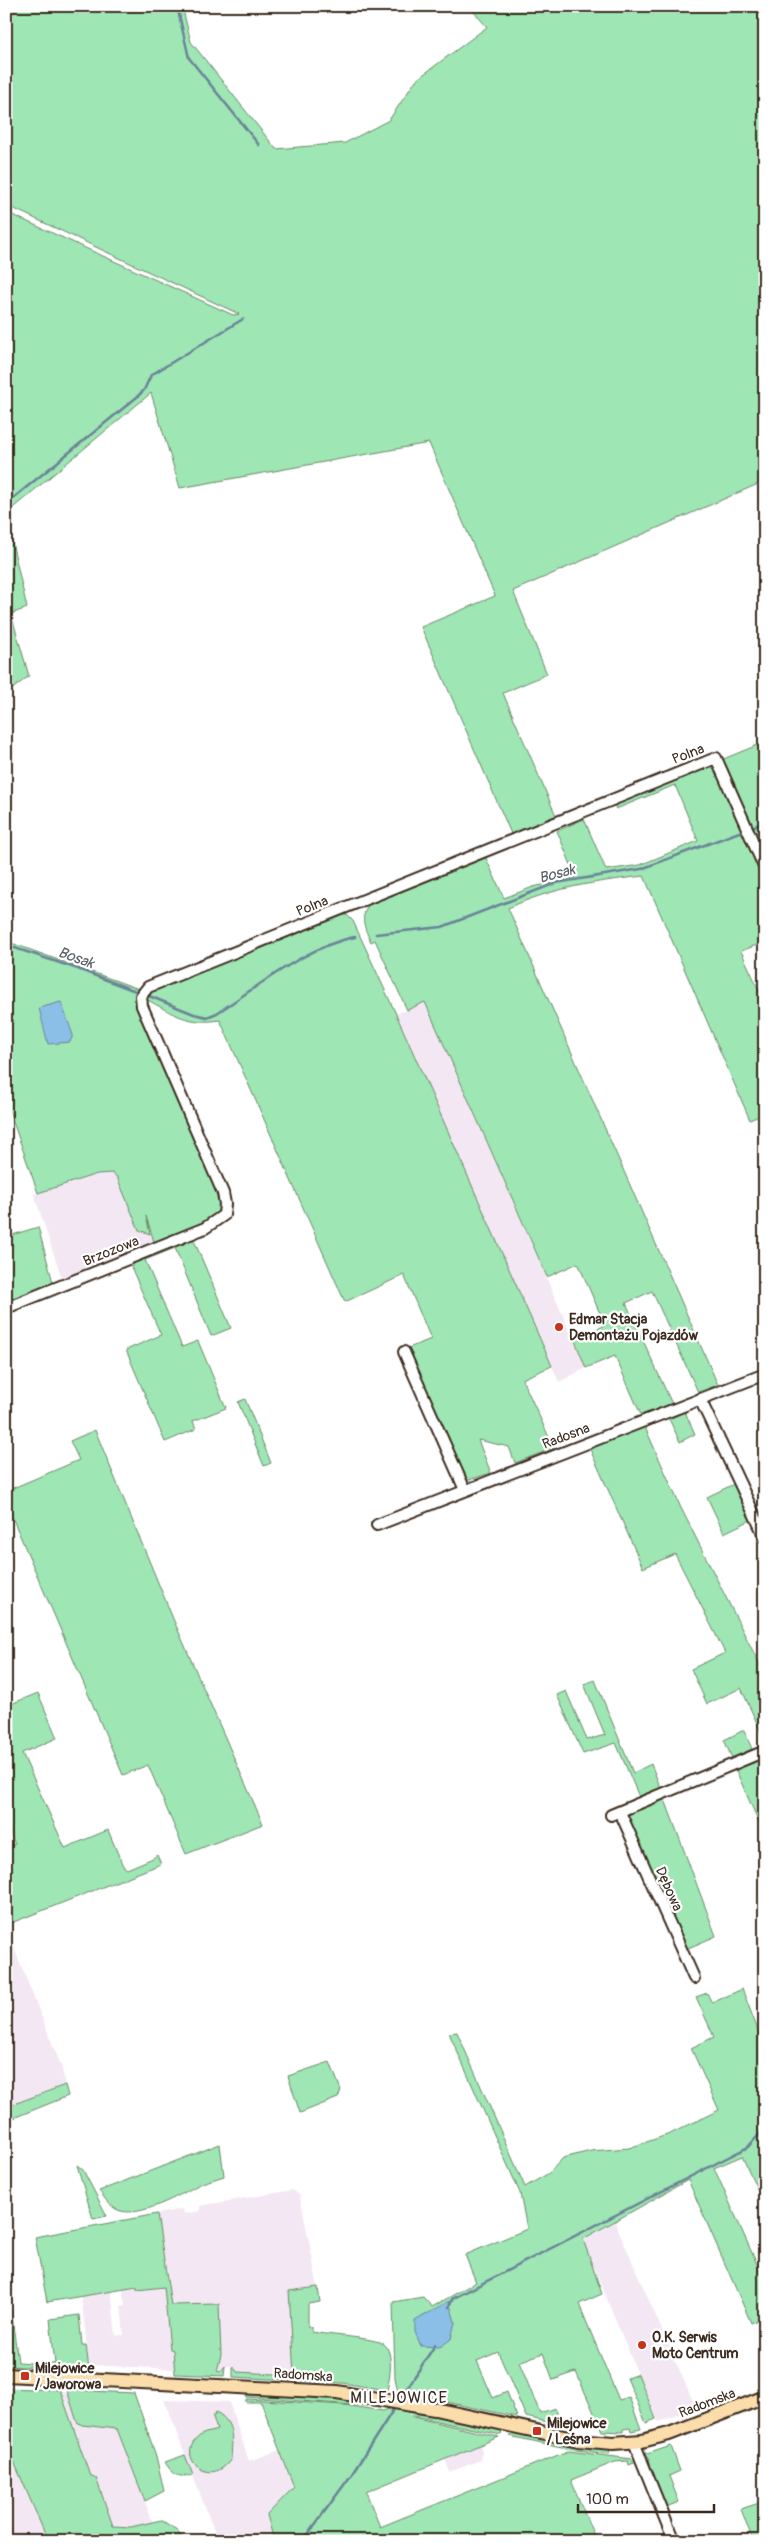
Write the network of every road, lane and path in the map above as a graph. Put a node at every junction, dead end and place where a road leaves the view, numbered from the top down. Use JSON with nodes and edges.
{"nodes":[{"id":1,"x":765,"y":869,"type":"edge"},
{"id":2,"x":224,"y":1215,"type":"joint"},
{"id":3,"x":6,"y":1308,"type":"edge"},
{"id":4,"x":404,"y":1352,"type":"dead end"},
{"id":5,"x":765,"y":1374,"type":"edge"},
{"id":6,"x":700,"y":1400,"type":"junction"},
{"id":7,"x":465,"y":1490,"type":"junction"},
{"id":8,"x":376,"y":1525,"type":"dead end"},
{"id":9,"x":765,"y":1537,"type":"edge"},
{"id":10,"x":765,"y":1751,"type":"edge"},
{"id":11,"x":694,"y":1978,"type":"dead end"},
{"id":12,"x":6,"y":2375,"type":"edge"},
{"id":13,"x":765,"y":2396,"type":"edge"},
{"id":14,"x":634,"y":2442,"type":"junction"},
{"id":15,"x":674,"y":2541,"type":"edge"}],
"edges":[{"from":1,"to":2,"type":"street","name":"Polna"},
{"from":2,"to":3,"type":"street","name":"Brzozowa"},
{"from":4,"to":7,"type":"street"},
{"from":5,"to":6,"type":"street","name":"Radosna"},
{"from":6,"to":7,"type":"street","name":"Radosna"},
{"from":6,"to":9,"type":"street"},
{"from":7,"to":8,"type":"street","name":"Radosna"},
{"from":10,"to":11,"type":"street","name":"Dębowa"},
{"from":12,"to":14,"type":"main road","name":"Radomska"},
{"from":13,"to":14,"type":"main road","name":"Radomska"},
{"from":14,"to":15,"type":"street"}]}
